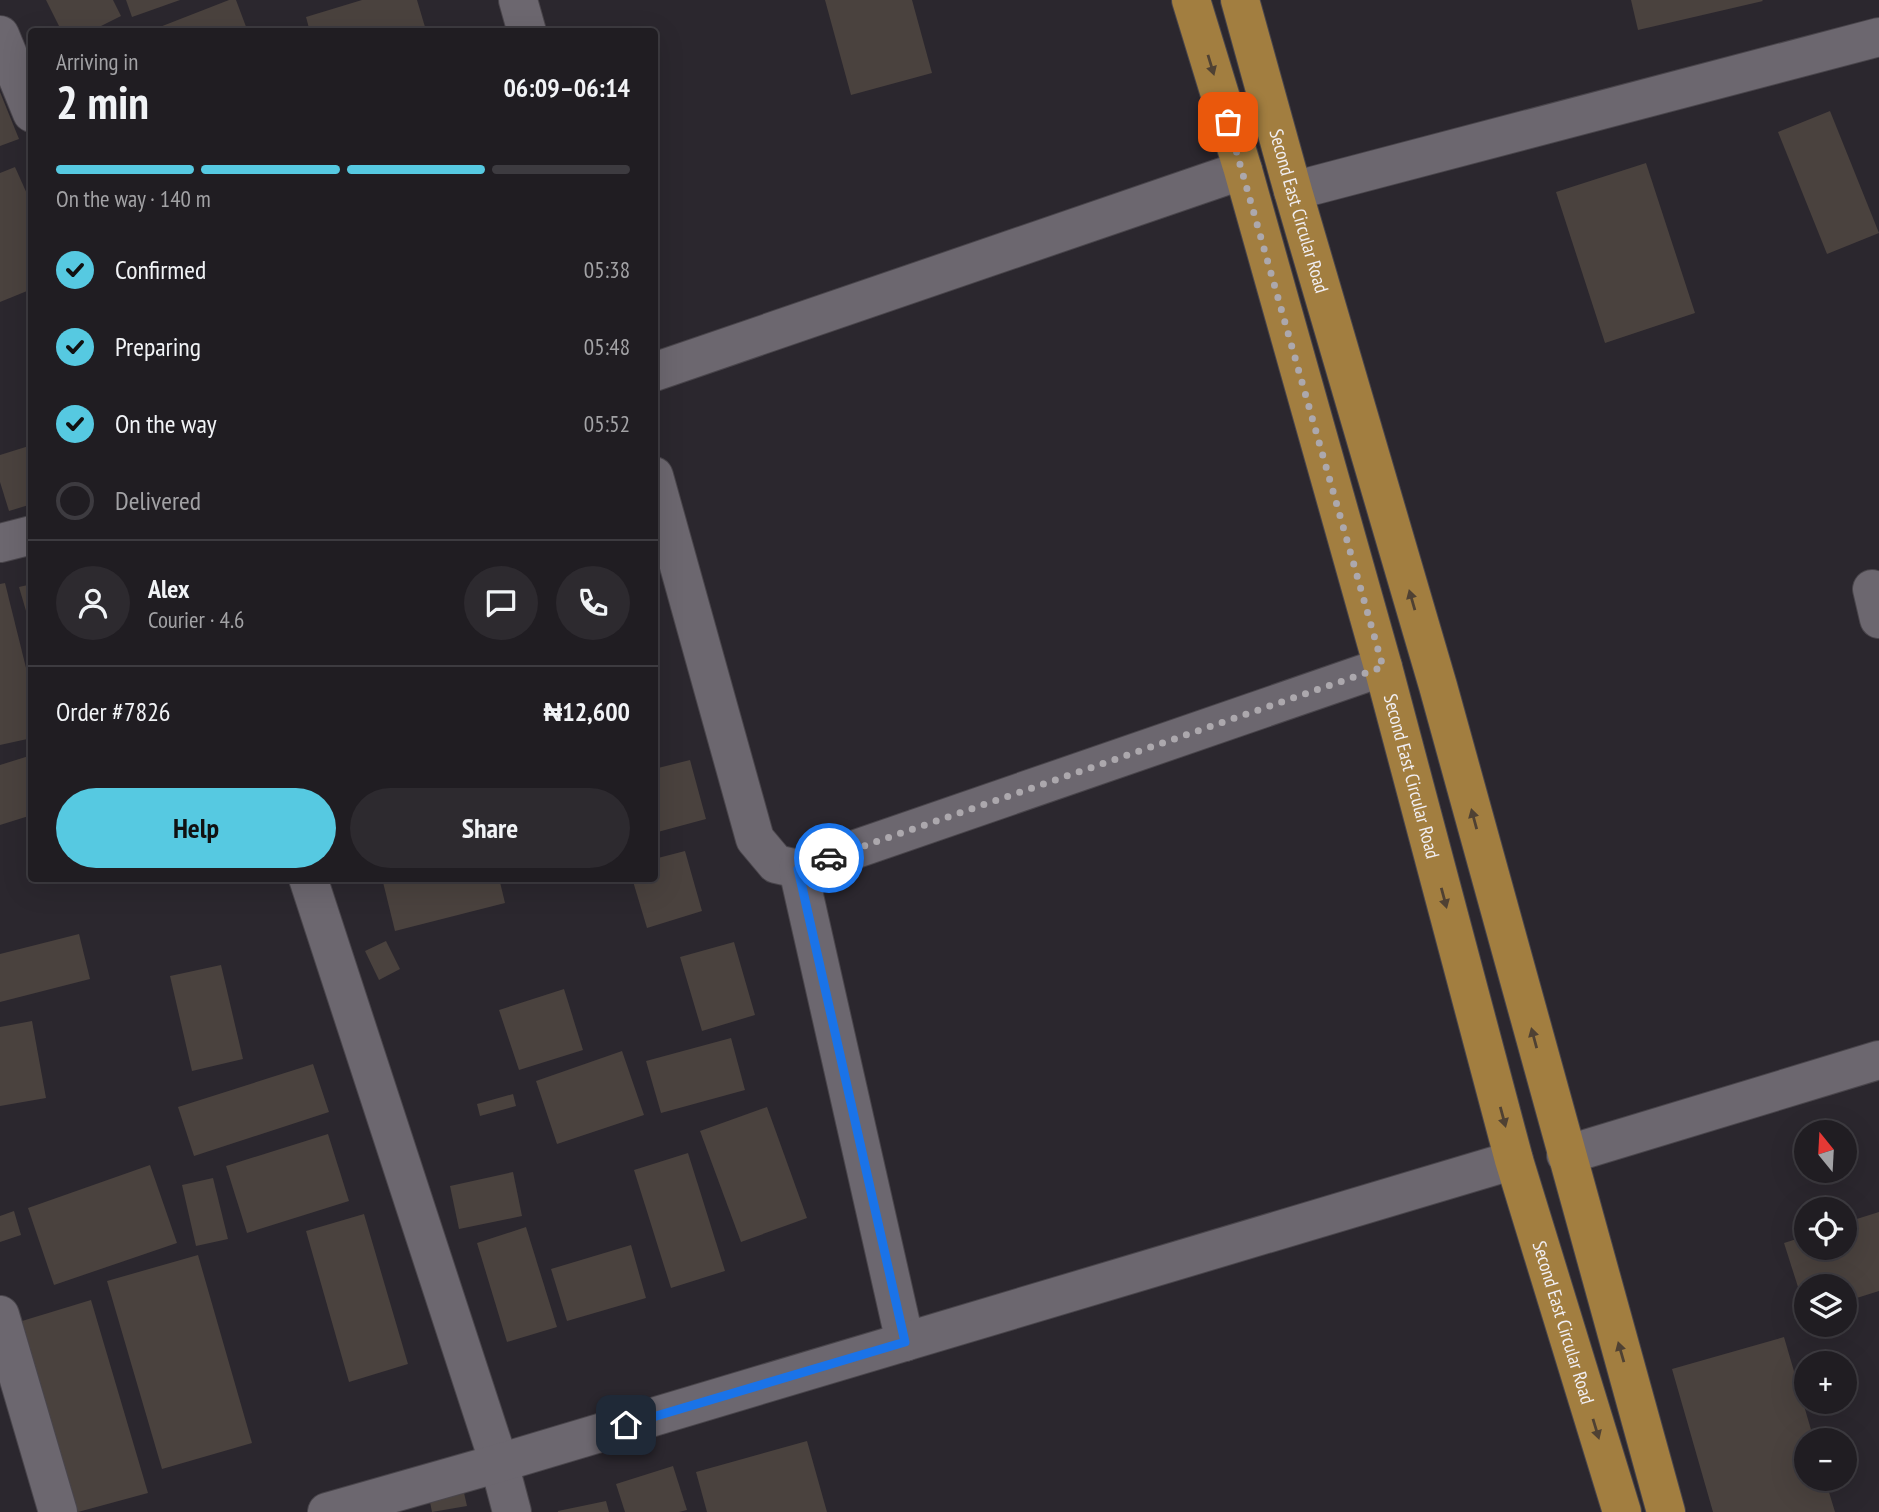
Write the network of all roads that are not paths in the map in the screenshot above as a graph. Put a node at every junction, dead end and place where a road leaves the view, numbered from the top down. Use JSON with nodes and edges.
{"nodes":[{"id":1,"x":518,"y":0,"type":"edge"},
{"id":2,"x":1191,"y":0,"type":"edge"},
{"id":3,"x":1240,"y":0,"type":"edge"},
{"id":4,"x":526,"y":28,"type":"edge"},
{"id":5,"x":0,"y":34,"type":"edge"},
{"id":6,"x":1879,"y":37,"type":"edge"},
{"id":7,"x":28,"y":103,"type":"edge"},
{"id":8,"x":1243,"y":170,"type":"junction"},
{"id":9,"x":1293,"y":191,"type":"junction"},
{"id":10,"x":658,"y":371,"type":"edge"},
{"id":11,"x":658,"y":490,"type":"edge"},
{"id":12,"x":28,"y":536,"type":"edge"},
{"id":13,"x":0,"y":543,"type":"edge"},
{"id":14,"x":1383,"y":667,"type":"junction"},
{"id":15,"x":798,"y":869,"type":"junction"},
{"id":16,"x":310,"y":882,"type":"edge"},
{"id":17,"x":1879,"y":1060,"type":"edge"},
{"id":18,"x":1566,"y":1155,"type":"junction"},
{"id":19,"x":1514,"y":1160,"type":"junction"},
{"id":20,"x":0,"y":1315,"type":"edge"},
{"id":21,"x":905,"y":1342,"type":"junction"},
{"id":22,"x":499,"y":1463,"type":"junction"},
{"id":23,"x":58,"y":1512,"type":"edge"},
{"id":24,"x":327,"y":1512,"type":"edge"},
{"id":25,"x":512,"y":1512,"type":"edge"},
{"id":26,"x":1622,"y":1512,"type":"edge"},
{"id":27,"x":1666,"y":1512,"type":"edge"}],
"edges":[{"from":1,"to":4,"type":"street"},
{"from":2,"to":8,"type":"main road","name":"Second East Circular Road","one_way":true},
{"from":3,"to":9,"type":"main road","name":"Second East Circular Road"},
{"from":5,"to":7,"type":"street"},
{"from":6,"to":9,"type":"street"},
{"from":8,"to":10,"type":"street"},
{"from":8,"to":14,"type":"main road","name":"Second East Circular Road"},
{"from":18,"to":9,"type":"main road","name":"Second East Circular Road","one_way":true},
{"from":11,"to":15,"type":"street"},
{"from":12,"to":13,"type":"street"},
{"from":14,"to":15,"type":"street"},
{"from":14,"to":19,"type":"main road","name":"Second East Circular Road","one_way":true},
{"from":15,"to":21,"type":"street"},
{"from":16,"to":22,"type":"street"},
{"from":17,"to":18,"type":"street"},
{"from":27,"to":18,"type":"main road","name":"Second East Circular Road","one_way":true},
{"from":19,"to":21,"type":"street"},
{"from":19,"to":26,"type":"main road","name":"Second East Circular Road","one_way":true},
{"from":20,"to":23,"type":"street"},
{"from":21,"to":22,"type":"street"},
{"from":22,"to":24,"type":"street"},
{"from":22,"to":25,"type":"street"}]}
